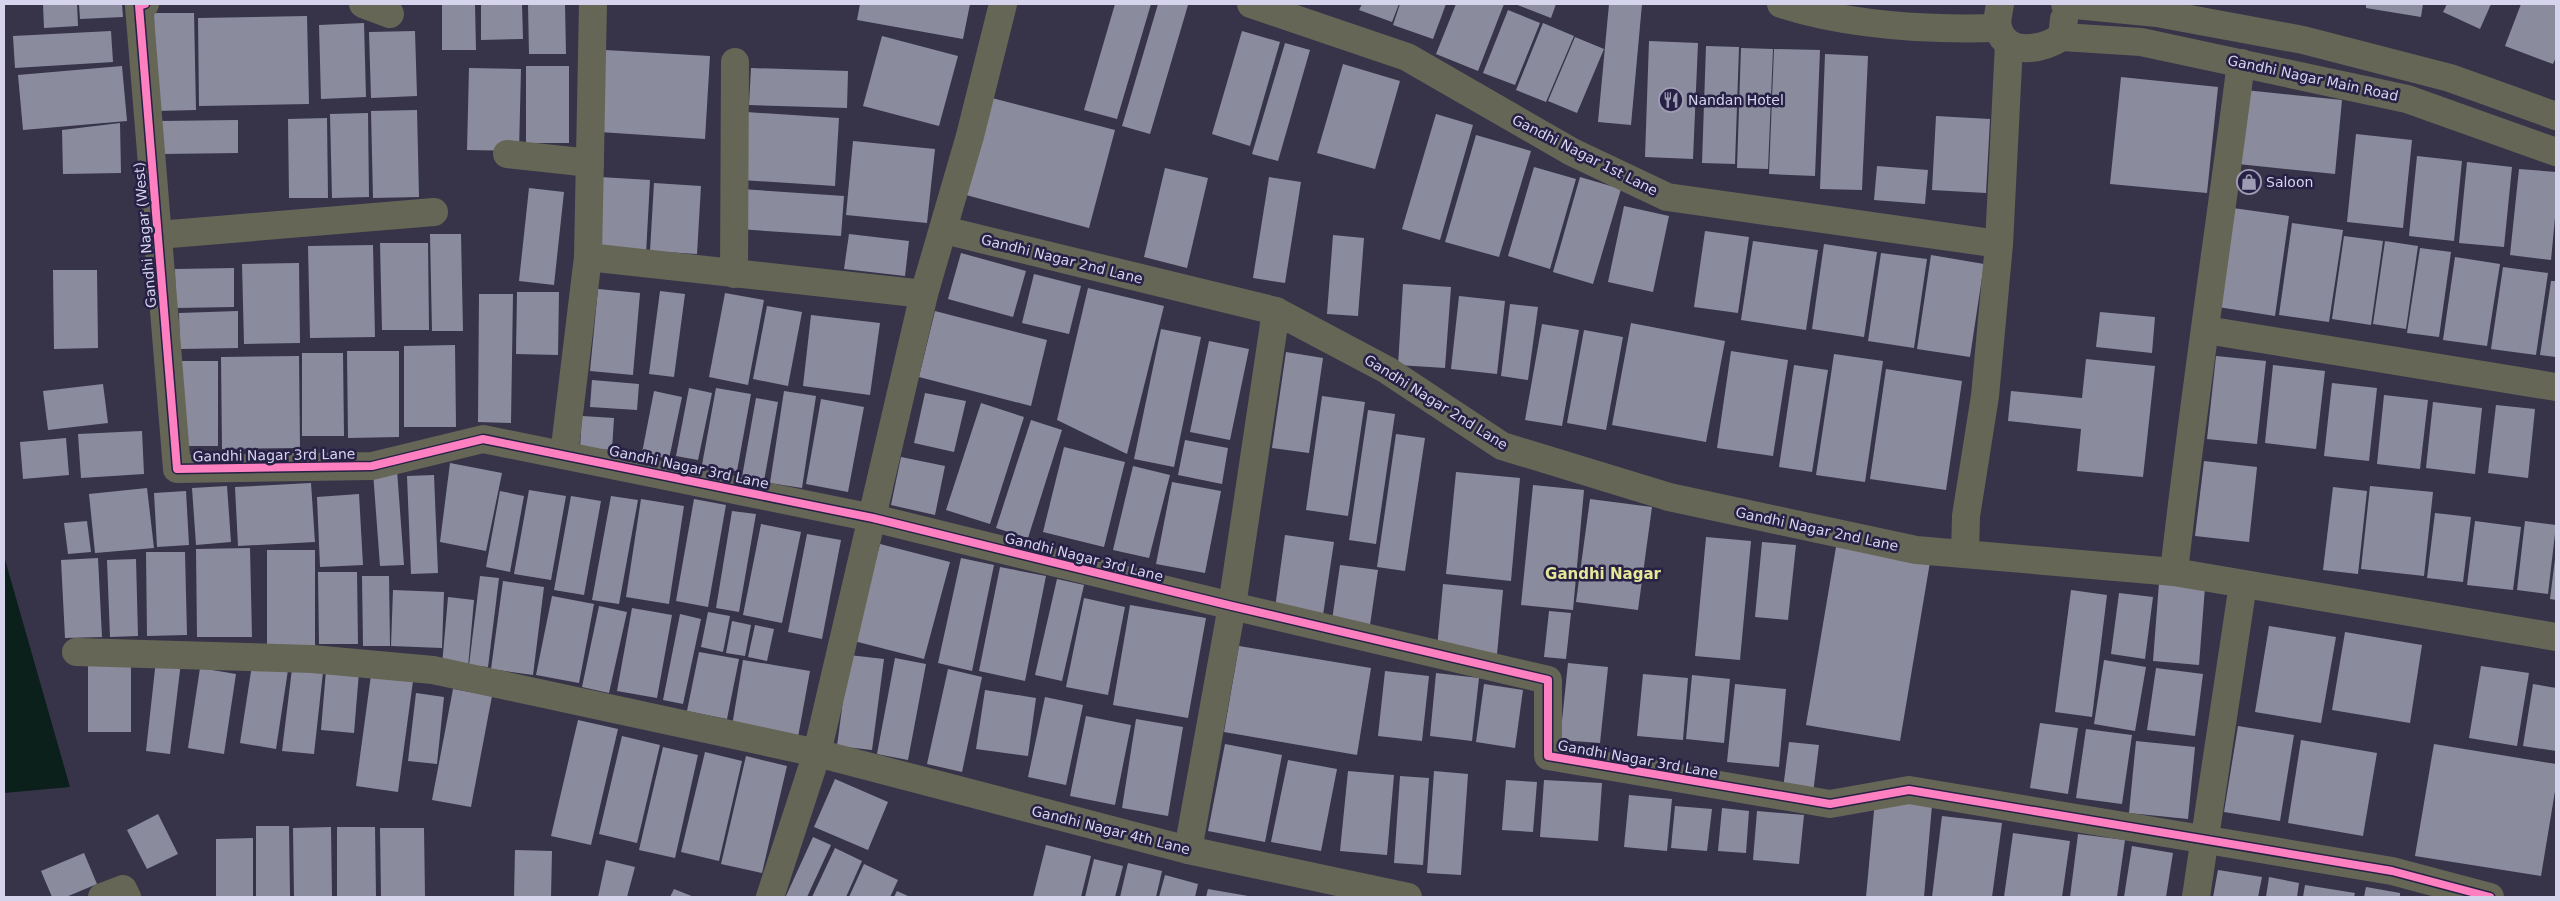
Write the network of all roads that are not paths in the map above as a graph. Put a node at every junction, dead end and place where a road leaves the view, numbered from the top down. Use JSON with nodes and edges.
{"nodes":[{"id":1,"x":145,"y":4,"type":"edge"},
{"id":2,"x":364,"y":4,"type":"edge"},
{"id":3,"x":593,"y":4,"type":"edge"},
{"id":4,"x":1003,"y":4,"type":"edge"},
{"id":5,"x":1252,"y":4,"type":"edge"},
{"id":6,"x":1781,"y":4,"type":"edge"},
{"id":7,"x":2065,"y":4,"type":"edge"},
{"id":8,"x":2157,"y":8,"type":"edge"},
{"id":9,"x":390,"y":14,"type":"dead end"},
{"id":10,"x":2002,"y":25,"type":"edge"},
{"id":11,"x":2062,"y":37,"type":"junction"},
{"id":12,"x":735,"y":62,"type":"dead end"},
{"id":13,"x":2241,"y":63,"type":"junction"},
{"id":14,"x":2556,"y":116,"type":"edge"},
{"id":15,"x":2556,"y":152,"type":"edge"},
{"id":16,"x":507,"y":154,"type":"dead end"},
{"id":17,"x":590,"y":163,"type":"junction"},
{"id":18,"x":434,"y":212,"type":"dead end"},
{"id":19,"x":944,"y":230,"type":"junction"},
{"id":20,"x":158,"y":235,"type":"junction"},
{"id":21,"x":1999,"y":244,"type":"junction"},
{"id":22,"x":588,"y":258,"type":"junction"},
{"id":23,"x":734,"y":274,"type":"junction"},
{"id":24,"x":924,"y":294,"type":"junction"},
{"id":25,"x":1276,"y":311,"type":"junction"},
{"id":26,"x":2206,"y":330,"type":"junction"},
{"id":27,"x":2556,"y":387,"type":"edge"},
{"id":28,"x":564,"y":455,"type":"junction"},
{"id":29,"x":178,"y":469,"type":"joint"},
{"id":30,"x":873,"y":518,"type":"junction"},
{"id":31,"x":1965,"y":553,"type":"junction"},
{"id":32,"x":2174,"y":572,"type":"junction"},
{"id":33,"x":2243,"y":584,"type":"junction"},
{"id":34,"x":1232,"y":606,"type":"junction"},
{"id":35,"x":2556,"y":637,"type":"edge"},
{"id":36,"x":76,"y":652,"type":"dead end"},
{"id":37,"x":817,"y":754,"type":"junction"},
{"id":38,"x":2206,"y":838,"type":"junction"},
{"id":39,"x":1188,"y":850,"type":"junction"},
{"id":40,"x":102,"y":897,"type":"edge"},
{"id":41,"x":127,"y":897,"type":"edge"},
{"id":42,"x":770,"y":897,"type":"edge"},
{"id":43,"x":1408,"y":897,"type":"edge"},
{"id":44,"x":2196,"y":897,"type":"edge"},
{"id":45,"x":2490,"y":897,"type":"edge"}],
"edges":[{"from":1,"to":20,"type":"street","name":"Gandhi Nagar (West)"},
{"from":2,"to":9,"type":"street"},
{"from":3,"to":17,"type":"street"},
{"from":4,"to":19,"type":"street"},
{"from":5,"to":21,"type":"street","name":"Gandhi Nagar 1st Lane"},
{"from":6,"to":10,"type":"street"},
{"from":7,"to":8,"type":"street"},
{"from":7,"to":11,"type":"street"},
{"from":8,"to":14,"type":"street"},
{"from":10,"to":11,"type":"street"},
{"from":10,"to":21,"type":"street"},
{"from":11,"to":13,"type":"street","name":"Gandhi Nagar Main Road"},
{"from":12,"to":23,"type":"street"},
{"from":13,"to":15,"type":"street","name":"Gandhi Nagar Main Road"},
{"from":13,"to":26,"type":"street"},
{"from":16,"to":17,"type":"street"},
{"from":17,"to":22,"type":"street"},
{"from":18,"to":20,"type":"street"},
{"from":19,"to":24,"type":"street"},
{"from":19,"to":25,"type":"street","name":"Gandhi Nagar 2nd Lane"},
{"from":20,"to":29,"type":"street","name":"Gandhi Nagar (West)"},
{"from":21,"to":31,"type":"street"},
{"from":22,"to":23,"type":"street"},
{"from":22,"to":28,"type":"street"},
{"from":23,"to":24,"type":"street"},
{"from":24,"to":30,"type":"street"},
{"from":25,"to":31,"type":"street","name":"Gandhi Nagar 2nd Lane"},
{"from":25,"to":34,"type":"street"},
{"from":26,"to":27,"type":"street"},
{"from":26,"to":32,"type":"street"},
{"from":28,"to":29,"type":"street","name":"Gandhi Nagar 3rd Lane"},
{"from":28,"to":30,"type":"street","name":"Gandhi Nagar 3rd Lane"},
{"from":30,"to":34,"type":"street","name":"Gandhi Nagar 3rd Lane"},
{"from":30,"to":37,"type":"street"},
{"from":31,"to":32,"type":"street","name":"Gandhi Nagar 2nd Lane"},
{"from":32,"to":33,"type":"street","name":"Gandhi Nagar 2nd Lane"},
{"from":33,"to":35,"type":"street","name":"Gandhi Nagar 2nd Lane"},
{"from":33,"to":38,"type":"street"},
{"from":34,"to":38,"type":"street","name":"Gandhi Nagar 3rd Lane"},
{"from":34,"to":39,"type":"street"},
{"from":36,"to":37,"type":"street","name":"Gandhi Nagar 4th Lane"},
{"from":37,"to":39,"type":"street","name":"Gandhi Nagar 4th Lane"},
{"from":37,"to":42,"type":"street"},
{"from":38,"to":44,"type":"street"},
{"from":38,"to":45,"type":"street"},
{"from":39,"to":43,"type":"street","name":"Gandhi Nagar 4th Lane"},
{"from":40,"to":41,"type":"street"}]}
